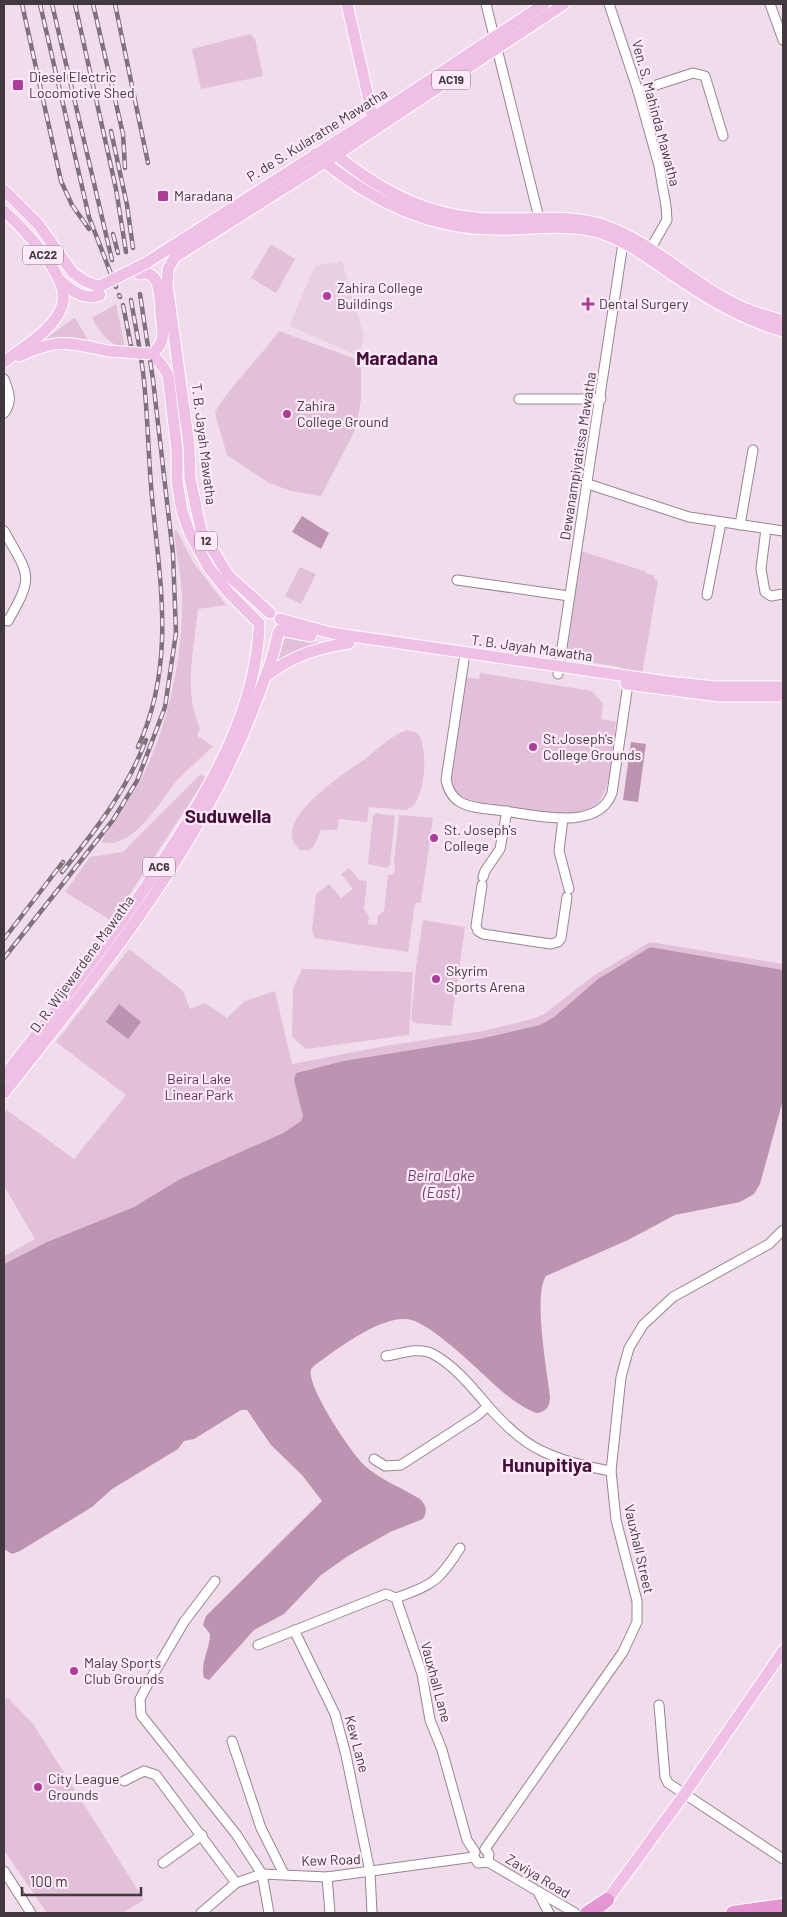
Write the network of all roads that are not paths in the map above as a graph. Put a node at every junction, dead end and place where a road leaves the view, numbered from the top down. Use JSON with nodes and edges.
{"nodes":[{"id":1,"x":347,"y":4,"type":"edge"},
{"id":2,"x":486,"y":4,"type":"edge"},
{"id":3,"x":544,"y":4,"type":"edge"},
{"id":4,"x":564,"y":4,"type":"edge"},
{"id":5,"x":610,"y":4,"type":"edge"},
{"id":6,"x":770,"y":4,"type":"edge"},
{"id":7,"x":495,"y":37,"type":"junction"},
{"id":8,"x":783,"y":40,"type":"edge"},
{"id":9,"x":498,"y":49,"type":"junction"},
{"id":10,"x":638,"y":91,"type":"junction"},
{"id":11,"x":373,"y":118,"type":"junction"},
{"id":12,"x":723,"y":136,"type":"dead end"},
{"id":13,"x":327,"y":147,"type":"junction"},
{"id":14,"x":315,"y":154,"type":"junction"},
{"id":15,"x":336,"y":156,"type":"junction"},
{"id":16,"x":325,"y":162,"type":"junction"},
{"id":17,"x":4,"y":190,"type":"edge"},
{"id":18,"x":4,"y":211,"type":"edge"},
{"id":19,"x":539,"y":218,"type":"junction"},
{"id":20,"x":623,"y":243,"type":"junction"},
{"id":21,"x":649,"y":253,"type":"junction"},
{"id":22,"x":60,"y":280,"type":"junction"},
{"id":23,"x":163,"y":285,"type":"junction"},
{"id":24,"x":101,"y":290,"type":"junction"},
{"id":25,"x":783,"y":321,"type":"edge"},
{"id":26,"x":783,"y":331,"type":"edge"},
{"id":27,"x":151,"y":354,"type":"junction"},
{"id":28,"x":4,"y":362,"type":"edge"},
{"id":29,"x":4,"y":379,"type":"edge"},
{"id":30,"x":519,"y":399,"type":"dead end"},
{"id":31,"x":601,"y":399,"type":"junction"},
{"id":32,"x":4,"y":413,"type":"edge"},
{"id":33,"x":753,"y":450,"type":"dead end"},
{"id":34,"x":588,"y":484,"type":"junction"},
{"id":35,"x":196,"y":508,"type":"junction"},
{"id":36,"x":182,"y":511,"type":"junction"},
{"id":37,"x":721,"y":523,"type":"junction"},
{"id":38,"x":740,"y":526,"type":"junction"},
{"id":39,"x":766,"y":529,"type":"junction"},
{"id":40,"x":783,"y":530,"type":"edge"},
{"id":41,"x":4,"y":531,"type":"edge"},
{"id":42,"x":457,"y":580,"type":"dead end"},
{"id":43,"x":706,"y":594,"type":"dead end"},
{"id":44,"x":783,"y":594,"type":"edge"},
{"id":45,"x":570,"y":596,"type":"junction"},
{"id":46,"x":5,"y":623,"type":"edge"},
{"id":47,"x":277,"y":624,"type":"junction"},
{"id":48,"x":259,"y":626,"type":"junction"},
{"id":49,"x":349,"y":643,"type":"junction"},
{"id":50,"x":464,"y":660,"type":"junction"},
{"id":51,"x":559,"y":670,"type":"junction"},
{"id":52,"x":265,"y":677,"type":"junction"},
{"id":53,"x":628,"y":684,"type":"junction"},
{"id":54,"x":783,"y":687,"type":"edge"},
{"id":55,"x":783,"y":696,"type":"edge"},
{"id":56,"x":507,"y":811,"type":"junction"},
{"id":57,"x":563,"y":818,"type":"junction"},
{"id":58,"x":193,"y":823,"type":"junction"},
{"id":59,"x":118,"y":936,"type":"junction"},
{"id":60,"x":4,"y":1076,"type":"edge"},
{"id":61,"x":4,"y":1093,"type":"edge"},
{"id":62,"x":783,"y":1230,"type":"edge"},
{"id":63,"x":386,"y":1356,"type":"dead end"},
{"id":64,"x":488,"y":1406,"type":"junction"},
{"id":65,"x":374,"y":1459,"type":"dead end"},
{"id":66,"x":611,"y":1471,"type":"junction"},
{"id":67,"x":460,"y":1548,"type":"dead end"},
{"id":68,"x":215,"y":1581,"type":"dead end"},
{"id":69,"x":396,"y":1598,"type":"junction"},
{"id":70,"x":294,"y":1630,"type":"junction"},
{"id":71,"x":258,"y":1645,"type":"dead end"},
{"id":72,"x":783,"y":1652,"type":"edge"},
{"id":73,"x":659,"y":1705,"type":"dead end"},
{"id":74,"x":232,"y":1741,"type":"dead end"},
{"id":75,"x":124,"y":1781,"type":"dead end"},
{"id":76,"x":686,"y":1792,"type":"junction"},
{"id":77,"x":202,"y":1834,"type":"junction"},
{"id":78,"x":485,"y":1849,"type":"junction"},
{"id":79,"x":475,"y":1855,"type":"junction"},
{"id":80,"x":783,"y":1859,"type":"edge"},
{"id":81,"x":163,"y":1862,"type":"dead end"},
{"id":82,"x":488,"y":1862,"type":"junction"},
{"id":83,"x":4,"y":1871,"type":"edge"},
{"id":84,"x":370,"y":1872,"type":"junction"},
{"id":85,"x":262,"y":1874,"type":"junction"},
{"id":86,"x":284,"y":1874,"type":"junction"},
{"id":87,"x":327,"y":1877,"type":"junction"},
{"id":88,"x":236,"y":1883,"type":"junction"},
{"id":89,"x":539,"y":1894,"type":"junction"},
{"id":90,"x":607,"y":1900,"type":"junction"},
{"id":91,"x":783,"y":1906,"type":"edge"},
{"id":92,"x":31,"y":1913,"type":"edge"},
{"id":93,"x":201,"y":1913,"type":"edge"},
{"id":94,"x":269,"y":1913,"type":"edge"},
{"id":95,"x":330,"y":1913,"type":"edge"},
{"id":96,"x":372,"y":1913,"type":"edge"},
{"id":97,"x":549,"y":1913,"type":"edge"},
{"id":98,"x":575,"y":1913,"type":"edge"},
{"id":99,"x":587,"y":1913,"type":"edge"},
{"id":100,"x":598,"y":1913,"type":"edge"},
{"id":101,"x":733,"y":1913,"type":"edge"}],
"edges":[{"from":1,"to":11,"type":"main road"},
{"from":2,"to":7,"type":"street"},
{"from":3,"to":7,"type":"main road","name":"P. de S. Kularatne Mawatha","number":"AC19"},
{"from":4,"to":9,"type":"main road","name":"P. de S. Kularatne Mawatha","number":"AC19"},
{"from":5,"to":10,"type":"street","name":"Ven. S. Mahinda Mawatha"},
{"from":6,"to":8,"type":"street"},
{"from":7,"to":9,"type":"street"},
{"from":7,"to":11,"type":"main road","name":"P. de S. Kularatne Mawatha","number":"AC19"},
{"from":9,"to":15,"type":"main road","name":"P. de S. Kularatne Mawatha","number":"AC19"},
{"from":9,"to":19,"type":"street"},
{"from":10,"to":12,"type":"street"},
{"from":10,"to":21,"type":"street","name":"Ven. S. Mahinda Mawatha"},
{"from":11,"to":13,"type":"main road","name":"P. de S. Kularatne Mawatha","number":"AC19"},
{"from":13,"to":14,"type":"main road","name":"P. de S. Kularatne Mawatha","number":"AC19"},
{"from":13,"to":15,"type":"main road"},
{"from":14,"to":16,"type":"main road"},
{"from":14,"to":24,"type":"main road","name":"P. de S. Kularatne Mawatha","number":"AC19","bridge":true},
{"from":15,"to":16,"type":"main road","name":"P. de S. Kularatne Mawatha","number":"AC19"},
{"from":15,"to":19,"type":"main road"},
{"from":16,"to":20,"type":"main road"},
{"from":16,"to":23,"type":"main road","name":"P. de S. Kularatne Mawatha","number":"AC19"},
{"from":17,"to":24,"type":"main road","number":"AC22"},
{"from":18,"to":22,"type":"main road","number":"AC22"},
{"from":19,"to":21,"type":"main road"},
{"from":20,"to":21,"type":"main road"},
{"from":20,"to":31,"type":"street","name":"Dewanampiyatissa Mawatha"},
{"from":21,"to":25,"type":"main road"},
{"from":21,"to":26,"type":"main road"},
{"from":22,"to":24,"type":"main road","number":"AC22"},
{"from":22,"to":28,"type":"main road","number":"AC22"},
{"from":23,"to":24,"type":"main road"},
{"from":23,"to":27,"type":"main road"},
{"from":23,"to":35,"type":"main road","name":"T. B. Jayah Mawatha","number":"12"},
{"from":27,"to":28,"type":"main road","bridge":true},
{"from":27,"to":36,"type":"main road","name":"T. B. Jayah Mawatha"},
{"from":29,"to":32,"type":"street"},
{"from":30,"to":31,"type":"street"},
{"from":31,"to":34,"type":"street","name":"Dewanampiyatissa Mawatha"},
{"from":33,"to":38,"type":"street"},
{"from":34,"to":37,"type":"street"},
{"from":34,"to":45,"type":"street","name":"Dewanampiyatissa Mawatha"},
{"from":35,"to":36,"type":"main road"},
{"from":35,"to":47,"type":"main road","name":"T. B. Jayah Mawatha","number":"12"},
{"from":36,"to":48,"type":"main road","name":"T. B. Jayah Mawatha"},
{"from":37,"to":38,"type":"street"},
{"from":37,"to":43,"type":"street"},
{"from":38,"to":39,"type":"street"},
{"from":39,"to":40,"type":"street"},
{"from":39,"to":44,"type":"street"},
{"from":41,"to":46,"type":"street"},
{"from":42,"to":45,"type":"street"},
{"from":45,"to":51,"type":"street","name":"Dewanampiyatissa Mawatha"},
{"from":47,"to":48,"type":"main road"},
{"from":47,"to":48,"type":"main road"},
{"from":47,"to":49,"type":"main road","name":"T. B. Jayah Mawatha"},
{"from":47,"to":51,"type":"main road","name":"T. B. Jayah Mawatha"},
{"from":47,"to":52,"type":"main road","name":"D. R. Wijewardene Mawatha","number":"AC6"},
{"from":48,"to":58,"type":"main road","name":"D. R. Wijewardene Mawatha","number":"AC6"},
{"from":49,"to":50,"type":"main road","name":"T. B. Jayah Mawatha"},
{"from":49,"to":52,"type":"main road"},
{"from":50,"to":51,"type":"main road","name":"T. B. Jayah Mawatha"},
{"from":50,"to":56,"type":"street"},
{"from":51,"to":53,"type":"main road","name":"T. B. Jayah Mawatha"},
{"from":51,"to":54,"type":"main road","name":"T. B. Jayah Mawatha"},
{"from":52,"to":58,"type":"main road","name":"D. R. Wijewardene Mawatha","number":"AC6"},
{"from":53,"to":55,"type":"main road","name":"T. B. Jayah Mawatha"},
{"from":53,"to":57,"type":"street"},
{"from":56,"to":57,"type":"street"},
{"from":56,"to":57,"type":"street"},
{"from":58,"to":59,"type":"main road","name":"D. R. Wijewardene Mawatha","number":"AC6"},
{"from":59,"to":60,"type":"main road","name":"D. R. Wijewardene Mawatha","number":"AC6"},
{"from":59,"to":61,"type":"main road","name":"D. R. Wijewardene Mawatha","number":"AC6"},
{"from":62,"to":66,"type":"street","name":"Vauxhall Street"},
{"from":63,"to":64,"type":"street"},
{"from":64,"to":65,"type":"street"},
{"from":64,"to":66,"type":"street"},
{"from":66,"to":78,"type":"street","name":"Vauxhall Street"},
{"from":67,"to":69,"type":"street"},
{"from":68,"to":85,"type":"street"},
{"from":69,"to":70,"type":"street"},
{"from":69,"to":79,"type":"street","name":"Vauxhall Lane"},
{"from":70,"to":71,"type":"street"},
{"from":70,"to":84,"type":"street","name":"Kew Lane"},
{"from":72,"to":76,"type":"main road"},
{"from":73,"to":76,"type":"street"},
{"from":74,"to":86,"type":"street"},
{"from":75,"to":77,"type":"street"},
{"from":76,"to":80,"type":"street"},
{"from":76,"to":90,"type":"main road"},
{"from":77,"to":81,"type":"street"},
{"from":77,"to":88,"type":"street"},
{"from":78,"to":79,"type":"street"},
{"from":78,"to":82,"type":"street"},
{"from":79,"to":82,"type":"street"},
{"from":79,"to":84,"type":"street","name":"Kew Road"},
{"from":82,"to":89,"type":"street","name":"Zaviya Road"},
{"from":83,"to":92,"type":"street"},
{"from":84,"to":87,"type":"street","name":"Kew Road"},
{"from":84,"to":96,"type":"street","name":"Kew Lane"},
{"from":85,"to":86,"type":"street","name":"Kew Road"},
{"from":85,"to":88,"type":"street","name":"Kew Road"},
{"from":85,"to":94,"type":"street"},
{"from":86,"to":87,"type":"street","name":"Kew Road"},
{"from":87,"to":95,"type":"street"},
{"from":88,"to":93,"type":"street","name":"Kew Road"},
{"from":89,"to":97,"type":"street"},
{"from":89,"to":98,"type":"street","name":"Zaviya Road"},
{"from":90,"to":99,"type":"highway"},
{"from":90,"to":100,"type":"main road"},
{"from":91,"to":101,"type":"highway"}]}
